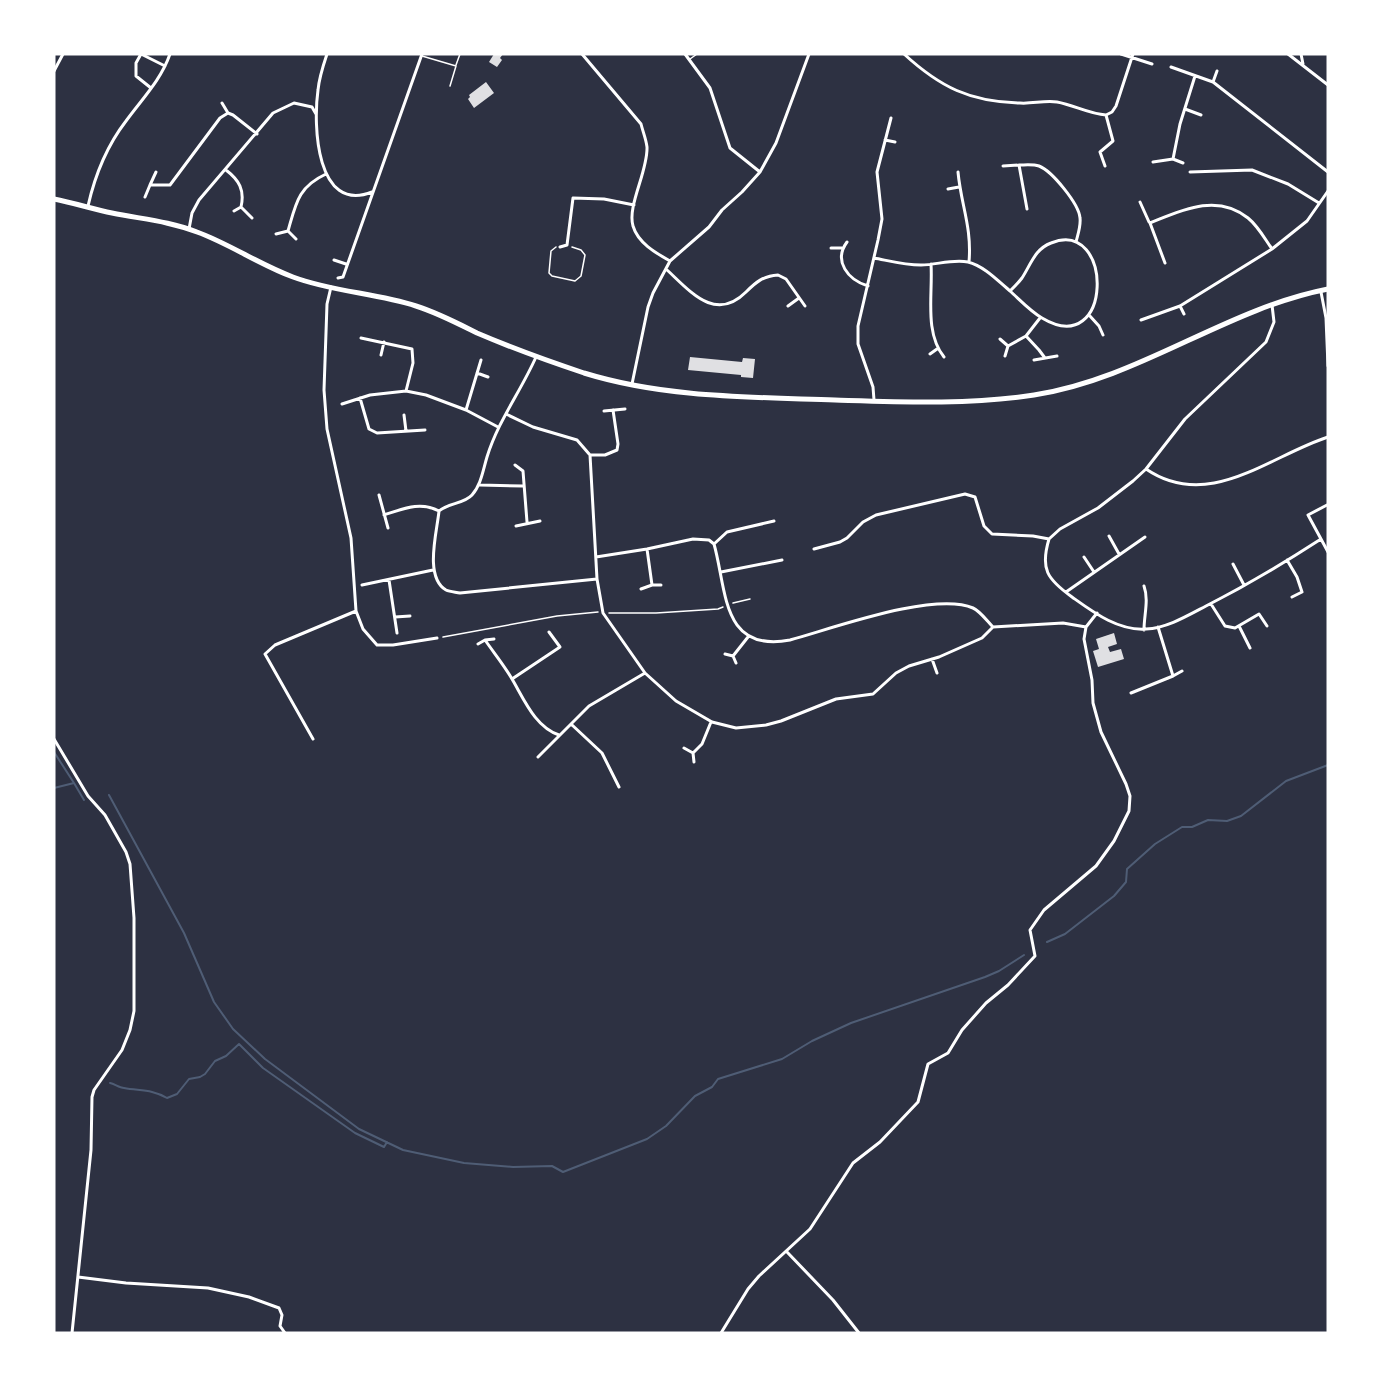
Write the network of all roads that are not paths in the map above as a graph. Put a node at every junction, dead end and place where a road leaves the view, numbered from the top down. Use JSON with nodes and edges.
{"nodes":[{"id":1,"x":63,"y":54,"type":"edge"},
{"id":2,"x":141,"y":54,"type":"edge"},
{"id":3,"x":170,"y":54,"type":"edge"},
{"id":4,"x":327,"y":54,"type":"edge"},
{"id":5,"x":460,"y":54,"type":"edge"},
{"id":6,"x":582,"y":54,"type":"edge"},
{"id":7,"x":685,"y":54,"type":"edge"},
{"id":8,"x":697,"y":54,"type":"edge"},
{"id":9,"x":809,"y":54,"type":"edge"},
{"id":10,"x":904,"y":54,"type":"edge"},
{"id":11,"x":1120,"y":54,"type":"edge"},
{"id":12,"x":1288,"y":54,"type":"edge"},
{"id":13,"x":1300,"y":54,"type":"edge"},
{"id":14,"x":422,"y":55,"type":"edge"},
{"id":15,"x":1132,"y":56,"type":"edge"},
{"id":16,"x":689,"y":59,"type":"junction"},
{"id":17,"x":1152,"y":64,"type":"dead end"},
{"id":18,"x":165,"y":66,"type":"junction"},
{"id":19,"x":456,"y":66,"type":"junction"},
{"id":20,"x":1303,"y":66,"type":"junction"},
{"id":21,"x":1171,"y":67,"type":"dead end"},
{"id":22,"x":54,"y":71,"type":"edge"},
{"id":23,"x":1216,"y":71,"type":"dead end"},
{"id":24,"x":1195,"y":76,"type":"junction"},
{"id":25,"x":1212,"y":82,"type":"junction"},
{"id":26,"x":1328,"y":85,"type":"edge"},
{"id":27,"x":450,"y":86,"type":"dead end"},
{"id":28,"x":151,"y":88,"type":"junction"},
{"id":29,"x":222,"y":103,"type":"dead end"},
{"id":30,"x":1185,"y":109,"type":"junction"},
{"id":31,"x":228,"y":113,"type":"junction"},
{"id":32,"x":316,"y":114,"type":"junction"},
{"id":33,"x":1106,"y":115,"type":"junction"},
{"id":34,"x":1201,"y":115,"type":"dead end"},
{"id":35,"x":891,"y":118,"type":"dead end"},
{"id":36,"x":257,"y":134,"type":"junction"},
{"id":37,"x":885,"y":140,"type":"junction"},
{"id":38,"x":895,"y":142,"type":"dead end"},
{"id":39,"x":1173,"y":159,"type":"junction"},
{"id":40,"x":1153,"y":162,"type":"dead end"},
{"id":41,"x":1183,"y":163,"type":"dead end"},
{"id":42,"x":1019,"y":165,"type":"junction"},
{"id":43,"x":1003,"y":166,"type":"dead end"},
{"id":44,"x":1105,"y":166,"type":"dead end"},
{"id":45,"x":226,"y":169,"type":"junction"},
{"id":46,"x":156,"y":172,"type":"dead end"},
{"id":47,"x":760,"y":172,"type":"junction"},
{"id":48,"x":958,"y":172,"type":"dead end"},
{"id":49,"x":1190,"y":172,"type":"dead end"},
{"id":50,"x":1328,"y":172,"type":"edge"},
{"id":51,"x":326,"y":174,"type":"junction"},
{"id":52,"x":150,"y":185,"type":"junction"},
{"id":53,"x":959,"y":187,"type":"junction"},
{"id":54,"x":948,"y":189,"type":"dead end"},
{"id":55,"x":1328,"y":191,"type":"edge"},
{"id":56,"x":372,"y":192,"type":"junction"},
{"id":57,"x":145,"y":197,"type":"dead end"},
{"id":58,"x":54,"y":199,"type":"edge"},
{"id":59,"x":1140,"y":202,"type":"dead end"},
{"id":60,"x":1319,"y":203,"type":"junction"},
{"id":61,"x":634,"y":205,"type":"junction"},
{"id":62,"x":88,"y":207,"type":"junction"},
{"id":63,"x":241,"y":207,"type":"junction"},
{"id":64,"x":1026,"y":209,"type":"dead end"},
{"id":65,"x":234,"y":211,"type":"dead end"},
{"id":66,"x":252,"y":218,"type":"dead end"},
{"id":67,"x":1150,"y":223,"type":"junction"},
{"id":68,"x":189,"y":229,"type":"junction"},
{"id":69,"x":288,"y":231,"type":"junction"},
{"id":70,"x":276,"y":234,"type":"dead end"},
{"id":71,"x":296,"y":239,"type":"dead end"},
{"id":72,"x":847,"y":242,"type":"dead end"},
{"id":73,"x":1076,"y":242,"type":"junction"},
{"id":74,"x":567,"y":244,"type":"junction"},
{"id":75,"x":560,"y":247,"type":"road end"},
{"id":76,"x":571,"y":247,"type":"road end"},
{"id":77,"x":831,"y":248,"type":"dead end"},
{"id":78,"x":842,"y":248,"type":"junction"},
{"id":79,"x":1272,"y":249,"type":"junction"},
{"id":80,"x":874,"y":258,"type":"junction"},
{"id":81,"x":334,"y":260,"type":"dead end"},
{"id":82,"x":670,"y":261,"type":"junction"},
{"id":83,"x":969,"y":262,"type":"junction"},
{"id":84,"x":1166,"y":263,"type":"dead end"},
{"id":85,"x":346,"y":264,"type":"junction"},
{"id":86,"x":931,"y":264,"type":"junction"},
{"id":87,"x":666,"y":269,"type":"junction"},
{"id":88,"x":338,"y":278,"type":"dead end"},
{"id":89,"x":868,"y":286,"type":"junction"},
{"id":90,"x":330,"y":287,"type":"junction"},
{"id":91,"x":1328,"y":289,"type":"edge"},
{"id":92,"x":1321,"y":290,"type":"junction"},
{"id":93,"x":1010,"y":291,"type":"junction"},
{"id":94,"x":799,"y":298,"type":"junction"},
{"id":95,"x":1272,"y":304,"type":"junction"},
{"id":96,"x":788,"y":306,"type":"dead end"},
{"id":97,"x":806,"y":306,"type":"dead end"},
{"id":98,"x":1179,"y":306,"type":"junction"},
{"id":99,"x":1184,"y":314,"type":"dead end"},
{"id":100,"x":1089,"y":315,"type":"junction"},
{"id":101,"x":1040,"y":318,"type":"junction"},
{"id":102,"x":1141,"y":320,"type":"dead end"},
{"id":103,"x":1103,"y":334,"type":"dead end"},
{"id":104,"x":1026,"y":336,"type":"junction"},
{"id":105,"x":361,"y":338,"type":"dead end"},
{"id":106,"x":1000,"y":339,"type":"dead end"},
{"id":107,"x":384,"y":342,"type":"junction"},
{"id":108,"x":1008,"y":346,"type":"junction"},
{"id":109,"x":937,"y":349,"type":"junction"},
{"id":110,"x":930,"y":354,"type":"dead end"},
{"id":111,"x":381,"y":355,"type":"dead end"},
{"id":112,"x":536,"y":356,"type":"junction"},
{"id":113,"x":1005,"y":356,"type":"dead end"},
{"id":114,"x":1057,"y":356,"type":"dead end"},
{"id":115,"x":944,"y":357,"type":"dead end"},
{"id":116,"x":1044,"y":358,"type":"junction"},
{"id":117,"x":481,"y":360,"type":"dead end"},
{"id":118,"x":1034,"y":360,"type":"dead end"},
{"id":119,"x":1328,"y":366,"type":"edge"},
{"id":120,"x":477,"y":373,"type":"junction"},
{"id":121,"x":488,"y":377,"type":"dead end"},
{"id":122,"x":631,"y":385,"type":"junction"},
{"id":123,"x":406,"y":391,"type":"junction"},
{"id":124,"x":360,"y":398,"type":"junction"},
{"id":125,"x":874,"y":401,"type":"junction"},
{"id":126,"x":342,"y":404,"type":"dead end"},
{"id":127,"x":625,"y":409,"type":"dead end"},
{"id":128,"x":466,"y":410,"type":"junction"},
{"id":129,"x":614,"y":410,"type":"junction"},
{"id":130,"x":604,"y":411,"type":"dead end"},
{"id":131,"x":506,"y":414,"type":"junction"},
{"id":132,"x":404,"y":415,"type":"dead end"},
{"id":133,"x":498,"y":427,"type":"junction"},
{"id":134,"x":425,"y":430,"type":"dead end"},
{"id":135,"x":406,"y":431,"type":"junction"},
{"id":136,"x":1328,"y":437,"type":"edge"},
{"id":137,"x":590,"y":455,"type":"junction"},
{"id":138,"x":515,"y":465,"type":"dead end"},
{"id":139,"x":1146,"y":469,"type":"junction"},
{"id":140,"x":480,"y":485,"type":"junction"},
{"id":141,"x":523,"y":486,"type":"junction"},
{"id":142,"x":379,"y":495,"type":"dead end"},
{"id":143,"x":1327,"y":505,"type":"edge"},
{"id":144,"x":439,"y":511,"type":"junction"},
{"id":145,"x":384,"y":515,"type":"junction"},
{"id":146,"x":540,"y":521,"type":"dead end"},
{"id":147,"x":774,"y":521,"type":"dead end"},
{"id":148,"x":527,"y":522,"type":"junction"},
{"id":149,"x":516,"y":525,"type":"dead end"},
{"id":150,"x":388,"y":528,"type":"dead end"},
{"id":151,"x":1109,"y":536,"type":"dead end"},
{"id":152,"x":1145,"y":537,"type":"dead end"},
{"id":153,"x":1049,"y":539,"type":"junction"},
{"id":154,"x":1321,"y":539,"type":"junction"},
{"id":155,"x":714,"y":544,"type":"junction"},
{"id":156,"x":647,"y":549,"type":"junction"},
{"id":157,"x":814,"y":549,"type":"dead end"},
{"id":158,"x":1328,"y":552,"type":"edge"},
{"id":159,"x":1119,"y":554,"type":"junction"},
{"id":160,"x":596,"y":557,"type":"junction"},
{"id":161,"x":1084,"y":557,"type":"dead end"},
{"id":162,"x":782,"y":560,"type":"dead end"},
{"id":163,"x":1287,"y":560,"type":"junction"},
{"id":164,"x":1233,"y":564,"type":"dead end"},
{"id":165,"x":433,"y":570,"type":"junction"},
{"id":166,"x":721,"y":572,"type":"junction"},
{"id":167,"x":1094,"y":572,"type":"junction"},
{"id":168,"x":597,"y":579,"type":"junction"},
{"id":169,"x":389,"y":580,"type":"junction"},
{"id":170,"x":362,"y":585,"type":"dead end"},
{"id":171,"x":652,"y":585,"type":"junction"},
{"id":172,"x":661,"y":585,"type":"dead end"},
{"id":173,"x":1244,"y":585,"type":"junction"},
{"id":174,"x":1144,"y":586,"type":"dead end"},
{"id":175,"x":641,"y":589,"type":"dead end"},
{"id":176,"x":1066,"y":592,"type":"junction"},
{"id":177,"x":1292,"y":597,"type":"dead end"},
{"id":178,"x":1211,"y":604,"type":"junction"},
{"id":179,"x":356,"y":611,"type":"junction"},
{"id":180,"x":1097,"y":614,"type":"junction"},
{"id":181,"x":410,"y":616,"type":"dead end"},
{"id":182,"x":395,"y":617,"type":"junction"},
{"id":183,"x":1239,"y":626,"type":"junction"},
{"id":184,"x":1267,"y":626,"type":"dead end"},
{"id":185,"x":993,"y":627,"type":"junction"},
{"id":186,"x":1086,"y":627,"type":"junction"},
{"id":187,"x":1158,"y":627,"type":"junction"},
{"id":188,"x":1144,"y":630,"type":"junction"},
{"id":189,"x":549,"y":632,"type":"dead end"},
{"id":190,"x":397,"y":633,"type":"dead end"},
{"id":191,"x":748,"y":637,"type":"junction"},
{"id":192,"x":437,"y":638,"type":"road end"},
{"id":193,"x":494,"y":639,"type":"dead end"},
{"id":194,"x":485,"y":640,"type":"junction"},
{"id":195,"x":478,"y":644,"type":"dead end"},
{"id":196,"x":1250,"y":648,"type":"dead end"},
{"id":197,"x":725,"y":654,"type":"dead end"},
{"id":198,"x":733,"y":656,"type":"junction"},
{"id":199,"x":932,"y":659,"type":"junction"},
{"id":200,"x":736,"y":663,"type":"dead end"},
{"id":201,"x":1182,"y":671,"type":"dead end"},
{"id":202,"x":645,"y":673,"type":"junction"},
{"id":203,"x":937,"y":673,"type":"dead end"},
{"id":204,"x":1173,"y":676,"type":"junction"},
{"id":205,"x":512,"y":679,"type":"junction"},
{"id":206,"x":1131,"y":693,"type":"dead end"},
{"id":207,"x":712,"y":722,"type":"junction"},
{"id":208,"x":571,"y":724,"type":"junction"},
{"id":209,"x":560,"y":735,"type":"junction"},
{"id":210,"x":54,"y":739,"type":"edge"},
{"id":211,"x":313,"y":739,"type":"dead end"},
{"id":212,"x":684,"y":748,"type":"dead end"},
{"id":213,"x":693,"y":753,"type":"junction"},
{"id":214,"x":538,"y":757,"type":"dead end"},
{"id":215,"x":694,"y":762,"type":"dead end"},
{"id":216,"x":619,"y":787,"type":"dead end"},
{"id":217,"x":787,"y":1252,"type":"junction"},
{"id":218,"x":78,"y":1277,"type":"junction"},
{"id":219,"x":72,"y":1333,"type":"edge"},
{"id":220,"x":285,"y":1333,"type":"edge"},
{"id":221,"x":721,"y":1333,"type":"edge"},
{"id":222,"x":859,"y":1333,"type":"edge"}],
"edges":[{"from":1,"to":22,"type":"street"},
{"from":2,"to":18,"type":"street"},
{"from":2,"to":28,"type":"street"},
{"from":3,"to":18,"type":"street"},
{"from":4,"to":32,"type":"street"},
{"from":5,"to":19,"type":"lane"},
{"from":6,"to":61,"type":"street"},
{"from":7,"to":16,"type":"street"},
{"from":8,"to":16,"type":"lane"},
{"from":9,"to":47,"type":"street"},
{"from":10,"to":33,"type":"street"},
{"from":11,"to":15,"type":"street"},
{"from":12,"to":20,"type":"street"},
{"from":13,"to":20,"type":"street"},
{"from":14,"to":19,"type":"lane"},
{"from":14,"to":56,"type":"street"},
{"from":15,"to":17,"type":"street"},
{"from":15,"to":33,"type":"street"},
{"from":16,"to":47,"type":"street"},
{"from":18,"to":28,"type":"street"},
{"from":19,"to":27,"type":"lane"},
{"from":20,"to":26,"type":"street"},
{"from":21,"to":24,"type":"street"},
{"from":23,"to":25,"type":"street"},
{"from":24,"to":25,"type":"street"},
{"from":24,"to":30,"type":"street"},
{"from":25,"to":50,"type":"street"},
{"from":28,"to":62,"type":"street"},
{"from":29,"to":31,"type":"street"},
{"from":30,"to":34,"type":"street"},
{"from":30,"to":39,"type":"street"},
{"from":31,"to":36,"type":"street"},
{"from":31,"to":52,"type":"street"},
{"from":32,"to":36,"type":"street"},
{"from":32,"to":51,"type":"street"},
{"from":33,"to":44,"type":"street"},
{"from":35,"to":37,"type":"street"},
{"from":36,"to":45,"type":"street"},
{"from":37,"to":38,"type":"street"},
{"from":37,"to":80,"type":"street"},
{"from":39,"to":40,"type":"street"},
{"from":39,"to":41,"type":"street"},
{"from":42,"to":43,"type":"street"},
{"from":42,"to":64,"type":"street"},
{"from":42,"to":73,"type":"street"},
{"from":45,"to":63,"type":"street"},
{"from":45,"to":68,"type":"street"},
{"from":46,"to":52,"type":"street"},
{"from":47,"to":82,"type":"street"},
{"from":48,"to":53,"type":"street"},
{"from":49,"to":60,"type":"street"},
{"from":51,"to":56,"type":"street"},
{"from":51,"to":69,"type":"street"},
{"from":52,"to":57,"type":"street"},
{"from":53,"to":54,"type":"street"},
{"from":53,"to":83,"type":"street"},
{"from":55,"to":60,"type":"street"},
{"from":56,"to":85,"type":"street"},
{"from":58,"to":62,"type":"highway"},
{"from":59,"to":67,"type":"street"},
{"from":60,"to":79,"type":"street"},
{"from":61,"to":74,"type":"street"},
{"from":61,"to":82,"type":"street"},
{"from":62,"to":68,"type":"highway"},
{"from":63,"to":65,"type":"street"},
{"from":63,"to":66,"type":"street"},
{"from":67,"to":79,"type":"street"},
{"from":67,"to":84,"type":"street"},
{"from":68,"to":90,"type":"highway"},
{"from":69,"to":70,"type":"street"},
{"from":69,"to":71,"type":"street"},
{"from":72,"to":78,"type":"street"},
{"from":73,"to":93,"type":"street"},
{"from":73,"to":100,"type":"street"},
{"from":74,"to":75,"type":"street"},
{"from":74,"to":76,"type":"street"},
{"from":77,"to":78,"type":"street"},
{"from":78,"to":89,"type":"street"},
{"from":79,"to":98,"type":"street"},
{"from":80,"to":86,"type":"street"},
{"from":80,"to":89,"type":"street"},
{"from":81,"to":85,"type":"street"},
{"from":82,"to":87,"type":"street"},
{"from":83,"to":86,"type":"street"},
{"from":83,"to":93,"type":"street"},
{"from":85,"to":88,"type":"street"},
{"from":86,"to":109,"type":"street"},
{"from":87,"to":94,"type":"street"},
{"from":87,"to":122,"type":"street"},
{"from":89,"to":125,"type":"street"},
{"from":90,"to":112,"type":"highway"},
{"from":90,"to":179,"type":"street"},
{"from":91,"to":92,"type":"highway"},
{"from":92,"to":95,"type":"highway"},
{"from":92,"to":119,"type":"street"},
{"from":93,"to":101,"type":"street"},
{"from":94,"to":96,"type":"street"},
{"from":94,"to":97,"type":"street"},
{"from":95,"to":125,"type":"highway"},
{"from":95,"to":139,"type":"street"},
{"from":98,"to":99,"type":"street"},
{"from":98,"to":102,"type":"street"},
{"from":100,"to":101,"type":"street"},
{"from":100,"to":103,"type":"street"},
{"from":101,"to":104,"type":"street"},
{"from":104,"to":108,"type":"street"},
{"from":104,"to":116,"type":"street"},
{"from":105,"to":107,"type":"street"},
{"from":106,"to":108,"type":"street"},
{"from":107,"to":111,"type":"street"},
{"from":107,"to":123,"type":"street"},
{"from":108,"to":113,"type":"street"},
{"from":109,"to":110,"type":"street"},
{"from":109,"to":115,"type":"street"},
{"from":112,"to":122,"type":"highway"},
{"from":112,"to":131,"type":"street"},
{"from":114,"to":116,"type":"street"},
{"from":116,"to":118,"type":"street"},
{"from":117,"to":120,"type":"street"},
{"from":120,"to":121,"type":"street"},
{"from":120,"to":128,"type":"street"},
{"from":122,"to":125,"type":"highway"},
{"from":123,"to":124,"type":"street"},
{"from":123,"to":128,"type":"street"},
{"from":124,"to":126,"type":"street"},
{"from":124,"to":135,"type":"street"},
{"from":127,"to":129,"type":"street"},
{"from":128,"to":133,"type":"street"},
{"from":129,"to":130,"type":"street"},
{"from":129,"to":137,"type":"street"},
{"from":131,"to":133,"type":"street"},
{"from":131,"to":137,"type":"street"},
{"from":132,"to":135,"type":"street"},
{"from":133,"to":140,"type":"street"},
{"from":134,"to":135,"type":"street"},
{"from":136,"to":139,"type":"street"},
{"from":137,"to":160,"type":"street"},
{"from":138,"to":141,"type":"street"},
{"from":139,"to":153,"type":"street"},
{"from":140,"to":141,"type":"street"},
{"from":140,"to":144,"type":"street"},
{"from":141,"to":148,"type":"street"},
{"from":142,"to":145,"type":"street"},
{"from":143,"to":154,"type":"street"},
{"from":144,"to":145,"type":"street"},
{"from":144,"to":165,"type":"street"},
{"from":145,"to":150,"type":"street"},
{"from":146,"to":148,"type":"street"},
{"from":147,"to":155,"type":"street"},
{"from":148,"to":149,"type":"street"},
{"from":151,"to":159,"type":"street"},
{"from":152,"to":159,"type":"street"},
{"from":153,"to":157,"type":"street"},
{"from":153,"to":176,"type":"street"},
{"from":154,"to":158,"type":"street"},
{"from":154,"to":163,"type":"street"},
{"from":155,"to":156,"type":"street"},
{"from":155,"to":166,"type":"street"},
{"from":156,"to":160,"type":"street"},
{"from":156,"to":171,"type":"street"},
{"from":159,"to":167,"type":"street"},
{"from":160,"to":168,"type":"street"},
{"from":161,"to":167,"type":"street"},
{"from":162,"to":166,"type":"street"},
{"from":163,"to":173,"type":"street"},
{"from":163,"to":177,"type":"street"},
{"from":164,"to":173,"type":"street"},
{"from":165,"to":168,"type":"street"},
{"from":165,"to":169,"type":"street"},
{"from":166,"to":191,"type":"street"},
{"from":167,"to":176,"type":"street"},
{"from":168,"to":202,"type":"street"},
{"from":169,"to":170,"type":"street"},
{"from":169,"to":182,"type":"street"},
{"from":171,"to":172,"type":"street"},
{"from":171,"to":175,"type":"street"},
{"from":173,"to":178,"type":"street"},
{"from":174,"to":188,"type":"street"},
{"from":176,"to":180,"type":"street"},
{"from":178,"to":183,"type":"street"},
{"from":178,"to":187,"type":"street"},
{"from":179,"to":192,"type":"street"},
{"from":179,"to":211,"type":"street"},
{"from":180,"to":186,"type":"street"},
{"from":180,"to":188,"type":"street"},
{"from":181,"to":182,"type":"street"},
{"from":182,"to":190,"type":"street"},
{"from":183,"to":184,"type":"street"},
{"from":183,"to":196,"type":"street"},
{"from":185,"to":186,"type":"street"},
{"from":185,"to":191,"type":"street"},
{"from":185,"to":199,"type":"street"},
{"from":186,"to":217,"type":"street"},
{"from":187,"to":188,"type":"street"},
{"from":187,"to":204,"type":"street"},
{"from":189,"to":205,"type":"street"},
{"from":191,"to":198,"type":"street"},
{"from":193,"to":194,"type":"street"},
{"from":194,"to":195,"type":"street"},
{"from":194,"to":205,"type":"street"},
{"from":197,"to":198,"type":"street"},
{"from":198,"to":200,"type":"street"},
{"from":199,"to":203,"type":"street"},
{"from":199,"to":207,"type":"street"},
{"from":201,"to":204,"type":"street"},
{"from":202,"to":207,"type":"street"},
{"from":202,"to":208,"type":"street"},
{"from":204,"to":206,"type":"street"},
{"from":205,"to":209,"type":"street"},
{"from":207,"to":213,"type":"street"},
{"from":208,"to":209,"type":"street"},
{"from":208,"to":216,"type":"street"},
{"from":209,"to":214,"type":"street"},
{"from":210,"to":218,"type":"street"},
{"from":212,"to":213,"type":"street"},
{"from":213,"to":215,"type":"street"},
{"from":217,"to":221,"type":"street"},
{"from":217,"to":222,"type":"street"},
{"from":218,"to":219,"type":"street"},
{"from":218,"to":220,"type":"street"}]}
